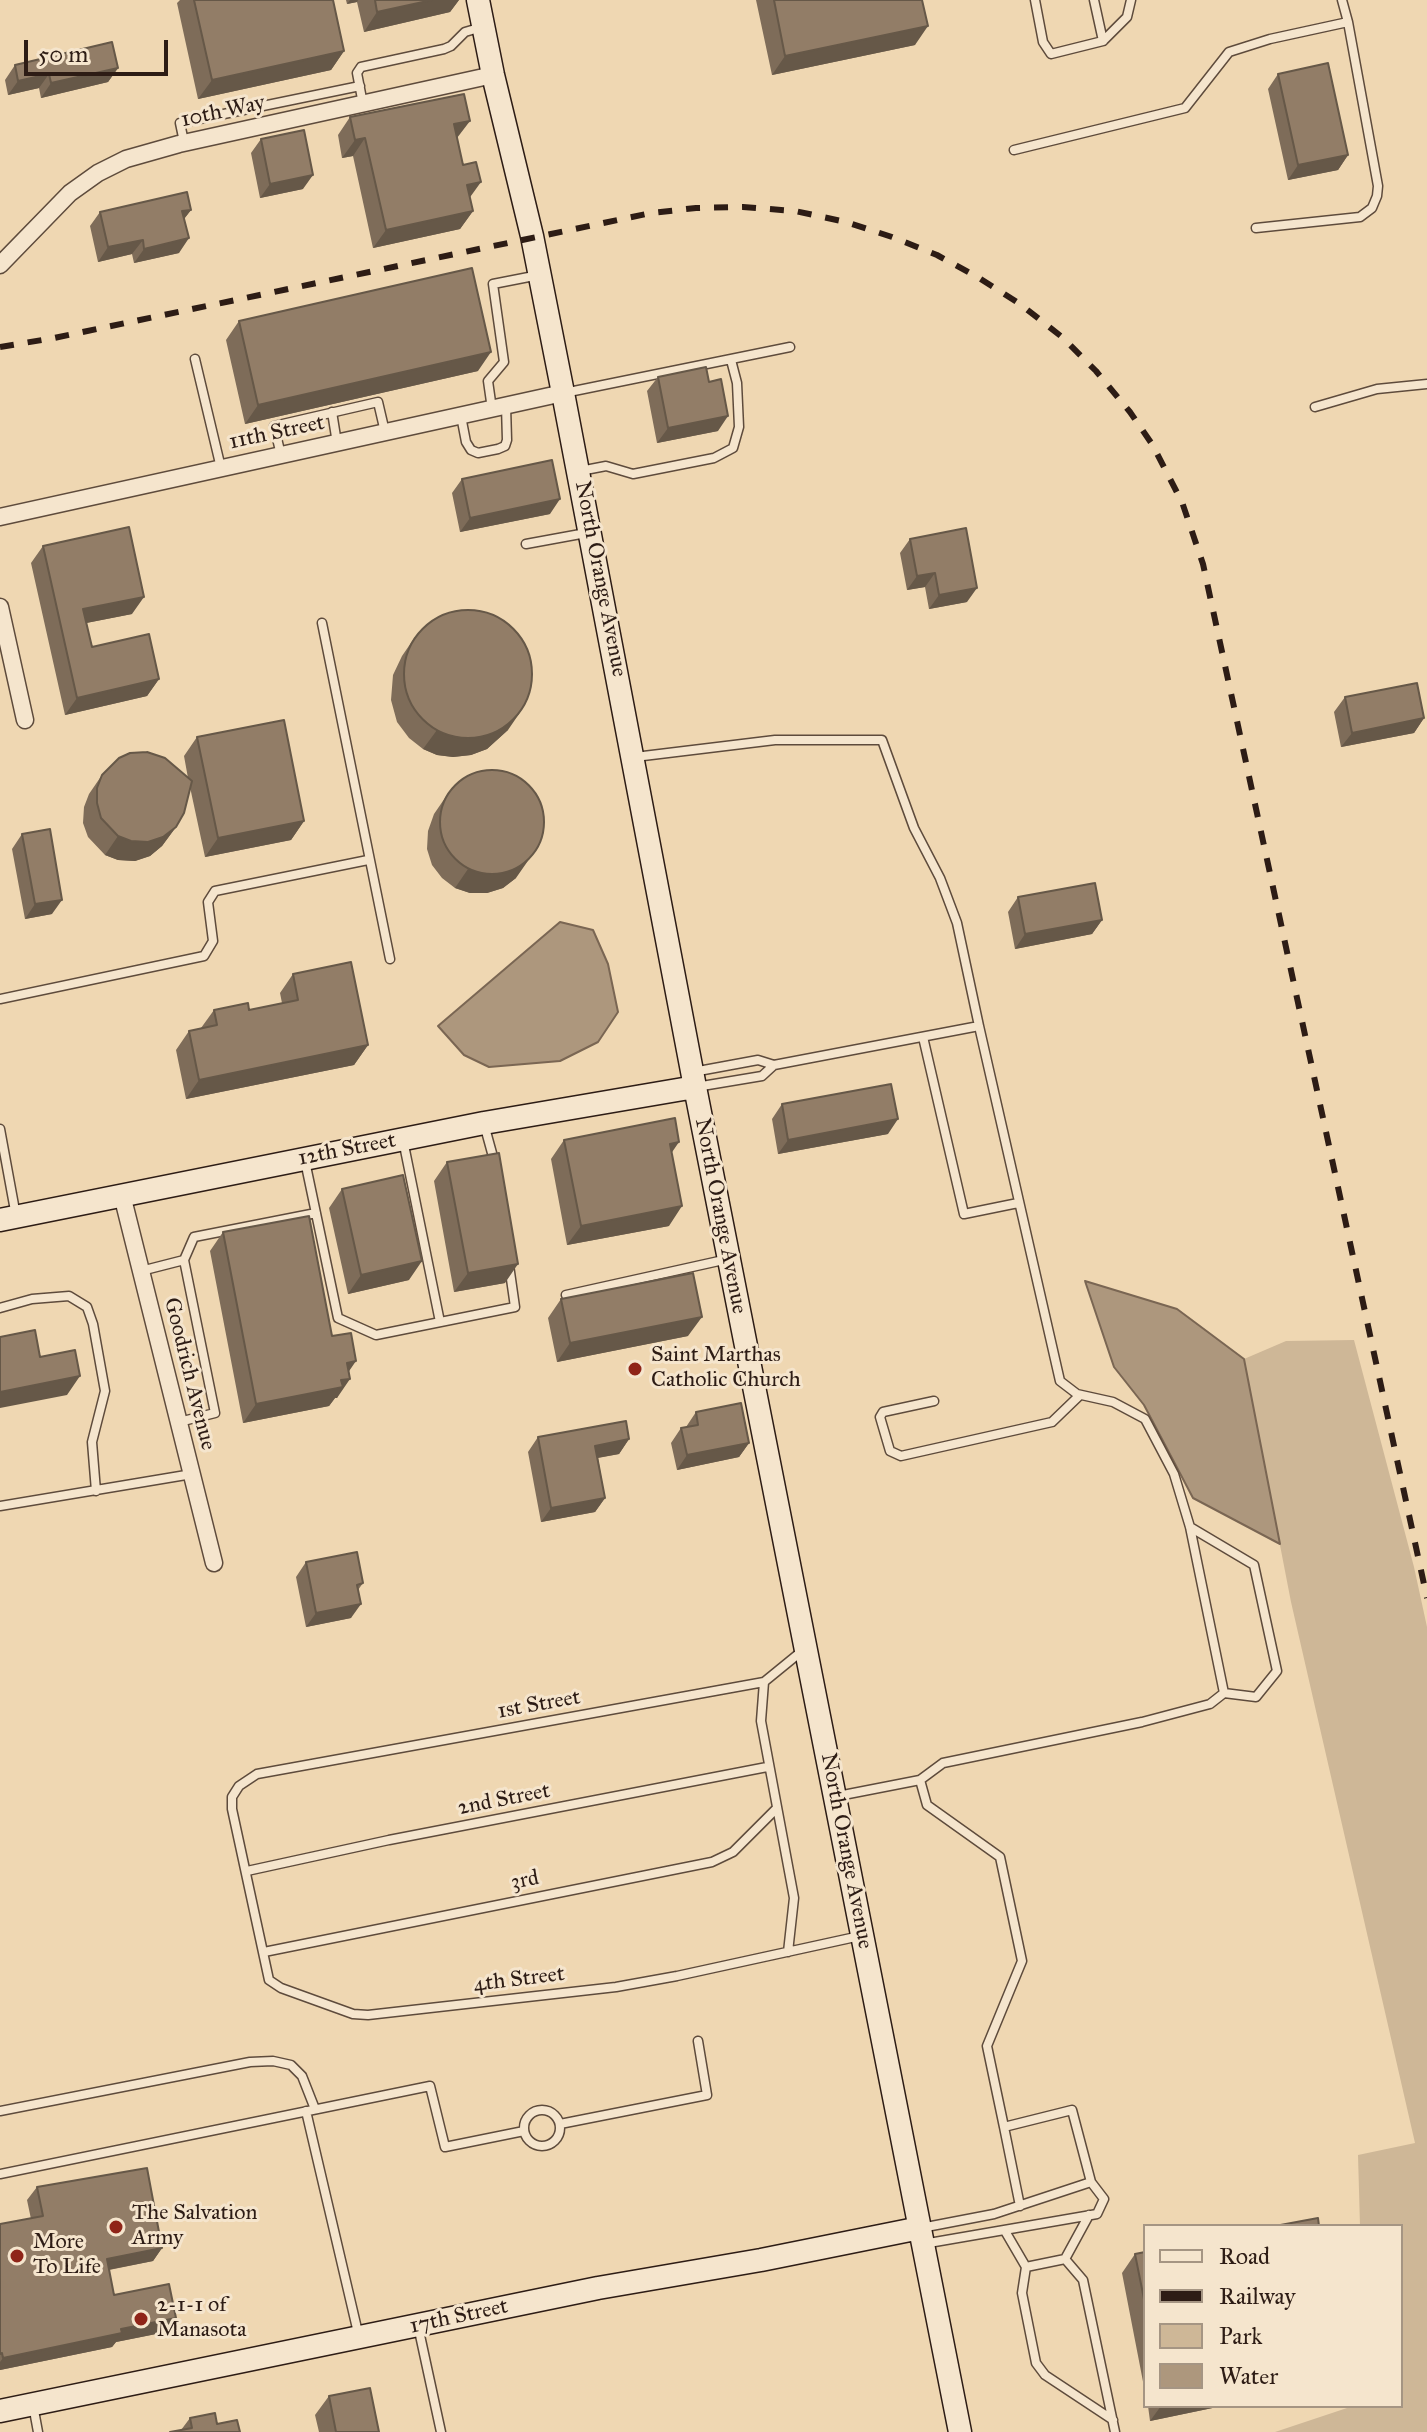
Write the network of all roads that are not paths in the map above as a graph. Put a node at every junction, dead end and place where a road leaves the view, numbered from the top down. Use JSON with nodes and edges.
{"nodes":[{"id":1,"x":478,"y":0,"type":"edge"},
{"id":2,"x":1035,"y":0,"type":"edge"},
{"id":3,"x":1094,"y":0,"type":"edge"},
{"id":4,"x":1131,"y":0,"type":"edge"},
{"id":5,"x":1342,"y":0,"type":"edge"},
{"id":6,"x":1348,"y":22,"type":"junction"},
{"id":7,"x":483,"y":27,"type":"junction"},
{"id":8,"x":1103,"y":41,"type":"junction"},
{"id":9,"x":493,"y":75,"type":"junction"},
{"id":10,"x":360,"y":86,"type":"junction"},
{"id":11,"x":363,"y":104,"type":"junction"},
{"id":12,"x":184,"y":143,"type":"junction"},
{"id":13,"x":1014,"y":150,"type":"dead end"},
{"id":14,"x":1256,"y":228,"type":"dead end"},
{"id":15,"x":0,"y":265,"type":"edge"},
{"id":16,"x":540,"y":275,"type":"junction"},
{"id":17,"x":790,"y":347,"type":"dead end"},
{"id":18,"x":195,"y":359,"type":"dead end"},
{"id":19,"x":731,"y":360,"type":"junction"},
{"id":20,"x":1427,"y":384,"type":"edge"},
{"id":21,"x":563,"y":393,"type":"junction"},
{"id":22,"x":1315,"y":407,"type":"dead end"},
{"id":23,"x":499,"y":408,"type":"junction"},
{"id":24,"x":332,"y":412,"type":"junction"},
{"id":25,"x":461,"y":416,"type":"junction"},
{"id":26,"x":385,"y":432,"type":"junction"},
{"id":27,"x":337,"y":443,"type":"junction"},
{"id":28,"x":281,"y":455,"type":"junction"},
{"id":29,"x":221,"y":468,"type":"junction"},
{"id":30,"x":579,"y":471,"type":"junction"},
{"id":31,"x":0,"y":517,"type":"edge"},
{"id":32,"x":591,"y":532,"type":"junction"},
{"id":33,"x":526,"y":544,"type":"dead end"},
{"id":34,"x":0,"y":607,"type":"edge"},
{"id":35,"x":322,"y":623,"type":"dead end"},
{"id":36,"x":25,"y":720,"type":"dead end"},
{"id":37,"x":634,"y":757,"type":"junction"},
{"id":38,"x":368,"y":860,"type":"junction"},
{"id":39,"x":390,"y":959,"type":"dead end"},
{"id":40,"x":0,"y":999,"type":"edge"},
{"id":41,"x":979,"y":1026,"type":"junction"},
{"id":42,"x":923,"y":1037,"type":"junction"},
{"id":43,"x":774,"y":1065,"type":"junction"},
{"id":44,"x":694,"y":1079,"type":"junction"},
{"id":45,"x":484,"y":1123,"type":"junction"},
{"id":46,"x":0,"y":1129,"type":"edge"},
{"id":47,"x":402,"y":1139,"type":"junction"},
{"id":48,"x":305,"y":1159,"type":"junction"},
{"id":49,"x":497,"y":1174,"type":"edge"},
{"id":50,"x":122,"y":1195,"type":"junction"},
{"id":51,"x":1018,"y":1203,"type":"junction"},
{"id":52,"x":316,"y":1213,"type":"junction"},
{"id":53,"x":8,"y":1218,"type":"edge"},
{"id":54,"x":507,"y":1248,"type":"edge"},
{"id":55,"x":729,"y":1259,"type":"junction"},
{"id":56,"x":184,"y":1260,"type":"junction"},
{"id":57,"x":141,"y":1271,"type":"junction"},
{"id":58,"x":566,"y":1295,"type":"edge"},
{"id":59,"x":0,"y":1308,"type":"edge"},
{"id":60,"x":440,"y":1322,"type":"junction"},
{"id":61,"x":1080,"y":1395,"type":"junction"},
{"id":62,"x":934,"y":1401,"type":"dead end"},
{"id":63,"x":178,"y":1422,"type":"junction"},
{"id":64,"x":192,"y":1474,"type":"junction"},
{"id":65,"x":96,"y":1491,"type":"junction"},
{"id":66,"x":0,"y":1506,"type":"edge"},
{"id":67,"x":1190,"y":1527,"type":"junction"},
{"id":68,"x":214,"y":1563,"type":"dead end"},
{"id":69,"x":806,"y":1648,"type":"junction"},
{"id":70,"x":764,"y":1682,"type":"junction"},
{"id":71,"x":1224,"y":1693,"type":"junction"},
{"id":72,"x":767,"y":1767,"type":"junction"},
{"id":73,"x":920,"y":1780,"type":"junction"},
{"id":74,"x":239,"y":1786,"type":"joint"},
{"id":75,"x":835,"y":1796,"type":"junction"},
{"id":76,"x":775,"y":1810,"type":"junction"},
{"id":77,"x":247,"y":1871,"type":"junction"},
{"id":78,"x":863,"y":1935,"type":"junction"},
{"id":79,"x":264,"y":1952,"type":"junction"},
{"id":80,"x":788,"y":1952,"type":"junction"},
{"id":81,"x":698,"y":2041,"type":"dead end"},
{"id":82,"x":310,"y":2110,"type":"junction"},
{"id":83,"x":0,"y":2111,"type":"edge"},
{"id":84,"x":560,"y":2124,"type":"junction"},
{"id":85,"x":1004,"y":2127,"type":"junction"},
{"id":86,"x":524,"y":2131,"type":"junction"},
{"id":87,"x":0,"y":2174,"type":"edge"},
{"id":88,"x":1091,"y":2182,"type":"junction"},
{"id":89,"x":1020,"y":2206,"type":"junction"},
{"id":90,"x":1089,"y":2215,"type":"junction"},
{"id":91,"x":1005,"y":2231,"type":"junction"},
{"id":92,"x":921,"y":2236,"type":"junction"},
{"id":93,"x":1065,"y":2259,"type":"junction"},
{"id":94,"x":1026,"y":2267,"type":"junction"},
{"id":95,"x":418,"y":2325,"type":"junction"},
{"id":96,"x":359,"y":2337,"type":"junction"},
{"id":97,"x":33,"y":2404,"type":"junction"},
{"id":98,"x":0,"y":2411,"type":"edge"},
{"id":99,"x":1113,"y":2420,"type":"junction"},
{"id":100,"x":38,"y":2432,"type":"edge"},
{"id":101,"x":441,"y":2432,"type":"edge"},
{"id":102,"x":960,"y":2432,"type":"edge"},
{"id":103,"x":1115,"y":2432,"type":"edge"}],
"edges":[{"from":1,"to":7,"type":"street","name":"North Orange Avenue"},
{"from":2,"to":8,"type":"lane"},
{"from":3,"to":8,"type":"lane"},
{"from":4,"to":8,"type":"lane"},
{"from":5,"to":6,"type":"lane"},
{"from":6,"to":13,"type":"lane"},
{"from":6,"to":14,"type":"lane"},
{"from":7,"to":9,"type":"street","name":"North Orange Avenue"},
{"from":7,"to":10,"type":"lane"},
{"from":9,"to":11,"type":"street","name":"10th Way"},
{"from":9,"to":16,"type":"street","name":"North Orange Avenue"},
{"from":10,"to":11,"type":"lane"},
{"from":10,"to":12,"type":"lane"},
{"from":11,"to":12,"type":"street","name":"10th Way"},
{"from":12,"to":15,"type":"street","name":"10th Way"},
{"from":16,"to":21,"type":"street","name":"North Orange Avenue"},
{"from":16,"to":23,"type":"lane"},
{"from":17,"to":19,"type":"lane"},
{"from":18,"to":29,"type":"lane"},
{"from":19,"to":21,"type":"lane"},
{"from":19,"to":30,"type":"lane"},
{"from":20,"to":22,"type":"lane"},
{"from":21,"to":23,"type":"street","name":"11th Street"},
{"from":21,"to":30,"type":"street","name":"North Orange Avenue"},
{"from":23,"to":25,"type":"street","name":"11th Street"},
{"from":23,"to":25,"type":"lane"},
{"from":24,"to":26,"type":"lane"},
{"from":24,"to":27,"type":"lane"},
{"from":24,"to":28,"type":"lane"},
{"from":25,"to":26,"type":"street","name":"11th Street"},
{"from":26,"to":27,"type":"street","name":"11th Street"},
{"from":27,"to":28,"type":"street","name":"11th Street"},
{"from":28,"to":29,"type":"street","name":"11th Street"},
{"from":29,"to":31,"type":"street","name":"11th Street"},
{"from":30,"to":32,"type":"street","name":"North Orange Avenue"},
{"from":32,"to":33,"type":"lane"},
{"from":32,"to":37,"type":"street","name":"North Orange Avenue"},
{"from":34,"to":36,"type":"street"},
{"from":35,"to":38,"type":"lane"},
{"from":37,"to":41,"type":"lane"},
{"from":37,"to":44,"type":"street","name":"North Orange Avenue"},
{"from":38,"to":39,"type":"lane"},
{"from":38,"to":40,"type":"lane"},
{"from":41,"to":42,"type":"lane"},
{"from":41,"to":51,"type":"lane"},
{"from":42,"to":43,"type":"lane"},
{"from":42,"to":51,"type":"lane"},
{"from":43,"to":44,"type":"lane"},
{"from":43,"to":44,"type":"lane"},
{"from":44,"to":45,"type":"street","name":"12th Street"},
{"from":44,"to":55,"type":"street","name":"North Orange Avenue"},
{"from":45,"to":47,"type":"street","name":"12th Street"},
{"from":45,"to":49,"type":"lane"},
{"from":46,"to":53,"type":"lane"},
{"from":47,"to":48,"type":"street","name":"12th Street"},
{"from":47,"to":60,"type":"lane"},
{"from":48,"to":50,"type":"street","name":"12th Street"},
{"from":48,"to":52,"type":"lane"},
{"from":50,"to":53,"type":"street","name":"12th Street"},
{"from":50,"to":57,"type":"street","name":"Goodrich Avenue"},
{"from":51,"to":61,"type":"lane"},
{"from":52,"to":56,"type":"lane"},
{"from":52,"to":60,"type":"lane"},
{"from":54,"to":60,"type":"lane"},
{"from":55,"to":58,"type":"lane"},
{"from":55,"to":69,"type":"street","name":"North Orange Avenue"},
{"from":56,"to":57,"type":"lane"},
{"from":56,"to":63,"type":"lane"},
{"from":57,"to":63,"type":"street","name":"Goodrich Avenue"},
{"from":59,"to":65,"type":"lane"},
{"from":61,"to":62,"type":"lane"},
{"from":61,"to":67,"type":"lane"},
{"from":63,"to":64,"type":"street","name":"Goodrich Avenue"},
{"from":64,"to":65,"type":"lane"},
{"from":64,"to":68,"type":"street","name":"Goodrich Avenue"},
{"from":65,"to":66,"type":"lane"},
{"from":67,"to":71,"type":"lane"},
{"from":67,"to":71,"type":"lane"},
{"from":69,"to":70,"type":"lane"},
{"from":69,"to":75,"type":"street","name":"North Orange Avenue"},
{"from":70,"to":72,"type":"lane"},
{"from":70,"to":74,"type":"lane","name":"1st Street"},
{"from":71,"to":73,"type":"lane"},
{"from":72,"to":76,"type":"lane"},
{"from":72,"to":77,"type":"lane","name":"2nd Street"},
{"from":73,"to":75,"type":"lane"},
{"from":73,"to":85,"type":"lane"},
{"from":74,"to":77,"type":"lane","name":"4th Street"},
{"from":75,"to":78,"type":"street","name":"North Orange Avenue"},
{"from":76,"to":79,"type":"lane","name":"3rd"},
{"from":76,"to":80,"type":"lane"},
{"from":77,"to":79,"type":"lane","name":"4th Street"},
{"from":78,"to":80,"type":"lane","name":"4th Street"},
{"from":78,"to":92,"type":"street","name":"North Orange Avenue"},
{"from":79,"to":80,"type":"lane","name":"4th Street"},
{"from":81,"to":84,"type":"lane"},
{"from":82,"to":83,"type":"lane"},
{"from":82,"to":86,"type":"lane"},
{"from":82,"to":87,"type":"lane"},
{"from":82,"to":96,"type":"lane"},
{"from":84,"to":86,"type":"lane"},
{"from":84,"to":86,"type":"lane"},
{"from":85,"to":88,"type":"lane"},
{"from":85,"to":89,"type":"lane"},
{"from":88,"to":89,"type":"lane"},
{"from":88,"to":90,"type":"lane"},
{"from":89,"to":92,"type":"lane"},
{"from":90,"to":91,"type":"lane"},
{"from":90,"to":93,"type":"lane"},
{"from":91,"to":92,"type":"lane"},
{"from":91,"to":94,"type":"lane"},
{"from":92,"to":95,"type":"street","name":"17th Street"},
{"from":92,"to":102,"type":"street","name":"North Orange Avenue"},
{"from":93,"to":94,"type":"lane"},
{"from":93,"to":99,"type":"lane"},
{"from":94,"to":99,"type":"lane"},
{"from":95,"to":96,"type":"street","name":"17th Street"},
{"from":95,"to":101,"type":"lane"},
{"from":96,"to":97,"type":"street","name":"17th Street"},
{"from":97,"to":98,"type":"street","name":"17th Street"},
{"from":97,"to":100,"type":"lane"},
{"from":99,"to":103,"type":"lane"}]}
